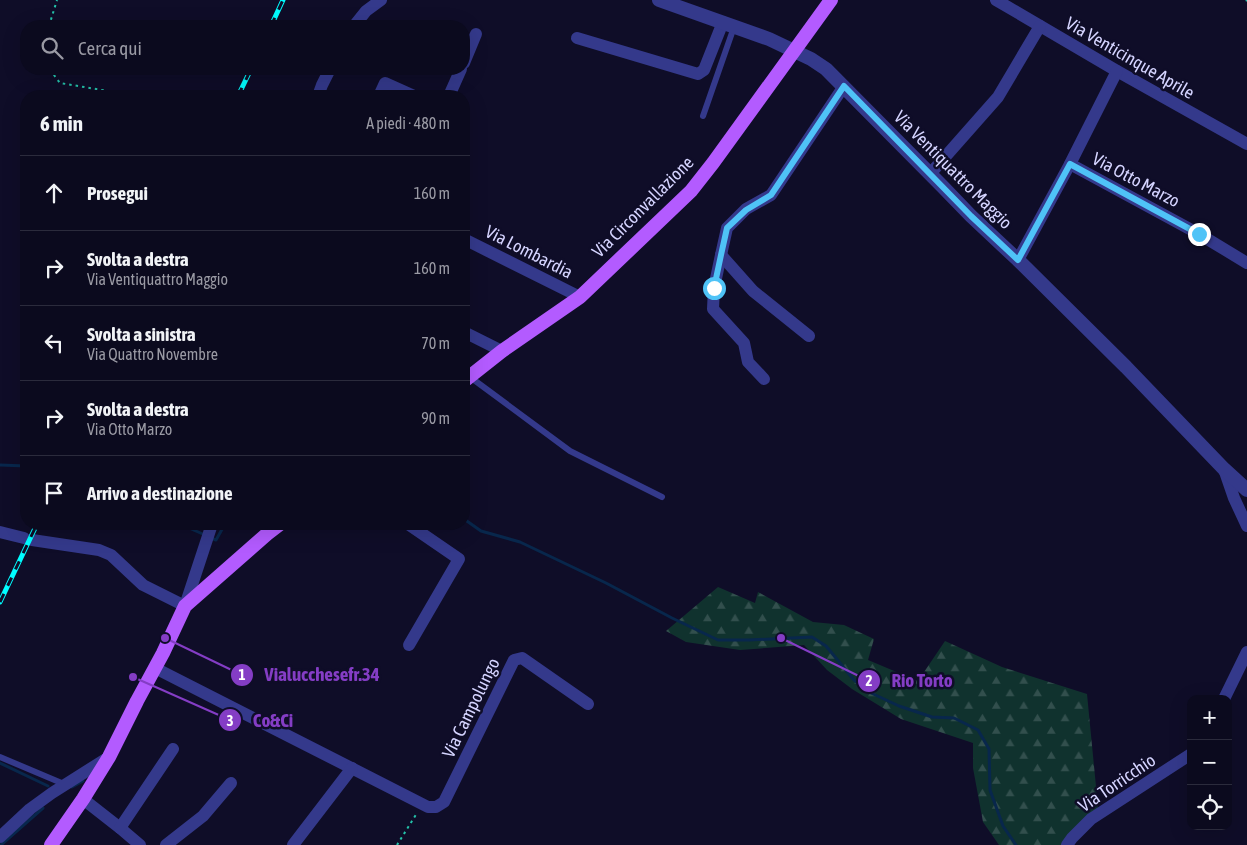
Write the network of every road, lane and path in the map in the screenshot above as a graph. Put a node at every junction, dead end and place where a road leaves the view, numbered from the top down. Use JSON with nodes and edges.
{"nodes":[{"id":1,"x":57,"y":0,"type":"edge"},
{"id":2,"x":381,"y":0,"type":"edge"},
{"id":3,"x":658,"y":0,"type":"edge"},
{"id":4,"x":830,"y":0,"type":"edge"},
{"id":5,"x":996,"y":0,"type":"edge"},
{"id":6,"x":51,"y":20,"type":"edge"},
{"id":7,"x":359,"y":20,"type":"edge"},
{"id":8,"x":729,"y":24,"type":"junction"},
{"id":9,"x":1040,"y":26,"type":"junction"},
{"id":10,"x":476,"y":34,"type":"dead end"},
{"id":11,"x":577,"y":38,"type":"dead end"},
{"id":12,"x":470,"y":48,"type":"edge"},
{"id":13,"x":794,"y":50,"type":"junction"},
{"id":14,"x":1117,"y":71,"type":"junction"},
{"id":15,"x":54,"y":75,"type":"edge"},
{"id":16,"x":327,"y":75,"type":"edge"},
{"id":17,"x":458,"y":75,"type":"edge"},
{"id":18,"x":844,"y":86,"type":"junction"},
{"id":19,"x":102,"y":90,"type":"edge"},
{"id":20,"x":320,"y":90,"type":"edge"},
{"id":21,"x":381,"y":90,"type":"edge"},
{"id":22,"x":401,"y":90,"type":"edge"},
{"id":23,"x":452,"y":90,"type":"edge"},
{"id":24,"x":703,"y":116,"type":"dead end"},
{"id":25,"x":1247,"y":144,"type":"edge"},
{"id":26,"x":1070,"y":164,"type":"junction"},
{"id":27,"x":930,"y":174,"type":"junction"},
{"id":28,"x":470,"y":242,"type":"edge"},
{"id":29,"x":721,"y":255,"type":"junction"},
{"id":30,"x":1018,"y":260,"type":"junction"},
{"id":31,"x":1242,"y":260,"type":"edge"},
{"id":32,"x":580,"y":297,"type":"junction"},
{"id":33,"x":470,"y":335,"type":"edge"},
{"id":34,"x":809,"y":336,"type":"dead end"},
{"id":35,"x":502,"y":352,"type":"junction"},
{"id":36,"x":470,"y":377,"type":"edge"},
{"id":37,"x":764,"y":379,"type":"dead end"},
{"id":38,"x":470,"y":381,"type":"edge"},
{"id":39,"x":1224,"y":469,"type":"junction"},
{"id":40,"x":1247,"y":490,"type":"edge"},
{"id":41,"x":662,"y":497,"type":"dead end"},
{"id":42,"x":1247,"y":526,"type":"edge"},
{"id":43,"x":210,"y":530,"type":"edge"},
{"id":44,"x":272,"y":530,"type":"edge"},
{"id":45,"x":416,"y":530,"type":"edge"},
{"id":46,"x":0,"y":532,"type":"edge"},
{"id":47,"x":185,"y":606,"type":"junction"},
{"id":48,"x":410,"y":645,"type":"dead end"},
{"id":49,"x":1247,"y":652,"type":"edge"},
{"id":50,"x":155,"y":668,"type":"junction"},
{"id":51,"x":1226,"y":695,"type":"edge"},
{"id":52,"x":588,"y":704,"type":"dead end"},
{"id":53,"x":173,"y":749,"type":"dead end"},
{"id":54,"x":0,"y":757,"type":"edge"},
{"id":55,"x":109,"y":757,"type":"junction"},
{"id":56,"x":1187,"y":757,"type":"edge"},
{"id":57,"x":352,"y":768,"type":"junction"},
{"id":58,"x":231,"y":783,"type":"dead end"},
{"id":59,"x":66,"y":784,"type":"junction"},
{"id":60,"x":83,"y":799,"type":"junction"},
{"id":61,"x":422,"y":804,"type":"junction"},
{"id":62,"x":120,"y":828,"type":"junction"},
{"id":63,"x":0,"y":837,"type":"edge"},
{"id":64,"x":51,"y":845,"type":"edge"},
{"id":65,"x":140,"y":845,"type":"edge"},
{"id":66,"x":166,"y":845,"type":"edge"},
{"id":67,"x":293,"y":845,"type":"edge"},
{"id":68,"x":397,"y":845,"type":"edge"},
{"id":69,"x":1067,"y":845,"type":"edge"}],
"edges":[{"from":1,"to":6,"type":"path"},
{"from":2,"to":7,"type":"street"},
{"from":3,"to":8,"type":"street","name":"Via Ventiquattro Maggio"},
{"from":4,"to":13,"type":"main road","name":"Via Circonvallazione"},
{"from":5,"to":9,"type":"street","name":"Via Venticinque Aprile"},
{"from":8,"to":11,"type":"street"},
{"from":8,"to":13,"type":"street","name":"Via Ventiquattro Maggio"},
{"from":8,"to":24,"type":"lane"},
{"from":9,"to":14,"type":"street","name":"Via Venticinque Aprile"},
{"from":9,"to":27,"type":"street"},
{"from":10,"to":12,"type":"street"},
{"from":13,"to":18,"type":"street","name":"Via Ventiquattro Maggio"},
{"from":13,"to":32,"type":"main road","name":"Via Circonvallazione"},
{"from":14,"to":25,"type":"street","name":"Via Venticinque Aprile"},
{"from":14,"to":26,"type":"street"},
{"from":15,"to":19,"type":"path"},
{"from":16,"to":20,"type":"street"},
{"from":17,"to":23,"type":"street"},
{"from":18,"to":27,"type":"street","name":"Via Ventiquattro Maggio"},
{"from":18,"to":29,"type":"street"},
{"from":21,"to":22,"type":"street"},
{"from":26,"to":30,"type":"street"},
{"from":26,"to":31,"type":"street","name":"Via Otto Marzo"},
{"from":27,"to":30,"type":"street","name":"Via Ventiquattro Maggio"},
{"from":28,"to":32,"type":"street","name":"Via Lombardia"},
{"from":29,"to":34,"type":"street"},
{"from":29,"to":37,"type":"street"},
{"from":30,"to":39,"type":"street","name":"Via Ventiquattro Maggio"},
{"from":32,"to":35,"type":"main road","name":"Via Circonvallazione"},
{"from":33,"to":35,"type":"street"},
{"from":35,"to":36,"type":"main road","name":"Via Circonvallazione"},
{"from":38,"to":41,"type":"lane"},
{"from":39,"to":40,"type":"street","name":"Via Ventiquattro Maggio"},
{"from":39,"to":42,"type":"street"},
{"from":43,"to":47,"type":"street"},
{"from":44,"to":47,"type":"main road"},
{"from":45,"to":48,"type":"street"},
{"from":46,"to":47,"type":"street"},
{"from":47,"to":50,"type":"main road"},
{"from":49,"to":51,"type":"street"},
{"from":50,"to":55,"type":"main road"},
{"from":50,"to":57,"type":"street"},
{"from":52,"to":61,"type":"street","name":"Via Campolungo"},
{"from":53,"to":62,"type":"street"},
{"from":54,"to":59,"type":"lane"},
{"from":55,"to":59,"type":"street"},
{"from":55,"to":60,"type":"main road"},
{"from":56,"to":69,"type":"street","name":"Via Torricchio"},
{"from":57,"to":61,"type":"street"},
{"from":57,"to":67,"type":"street"},
{"from":58,"to":66,"type":"street"},
{"from":59,"to":63,"type":"street"},
{"from":60,"to":62,"type":"street"},
{"from":60,"to":64,"type":"main road"},
{"from":61,"to":68,"type":"path"},
{"from":62,"to":65,"type":"street"}]}
